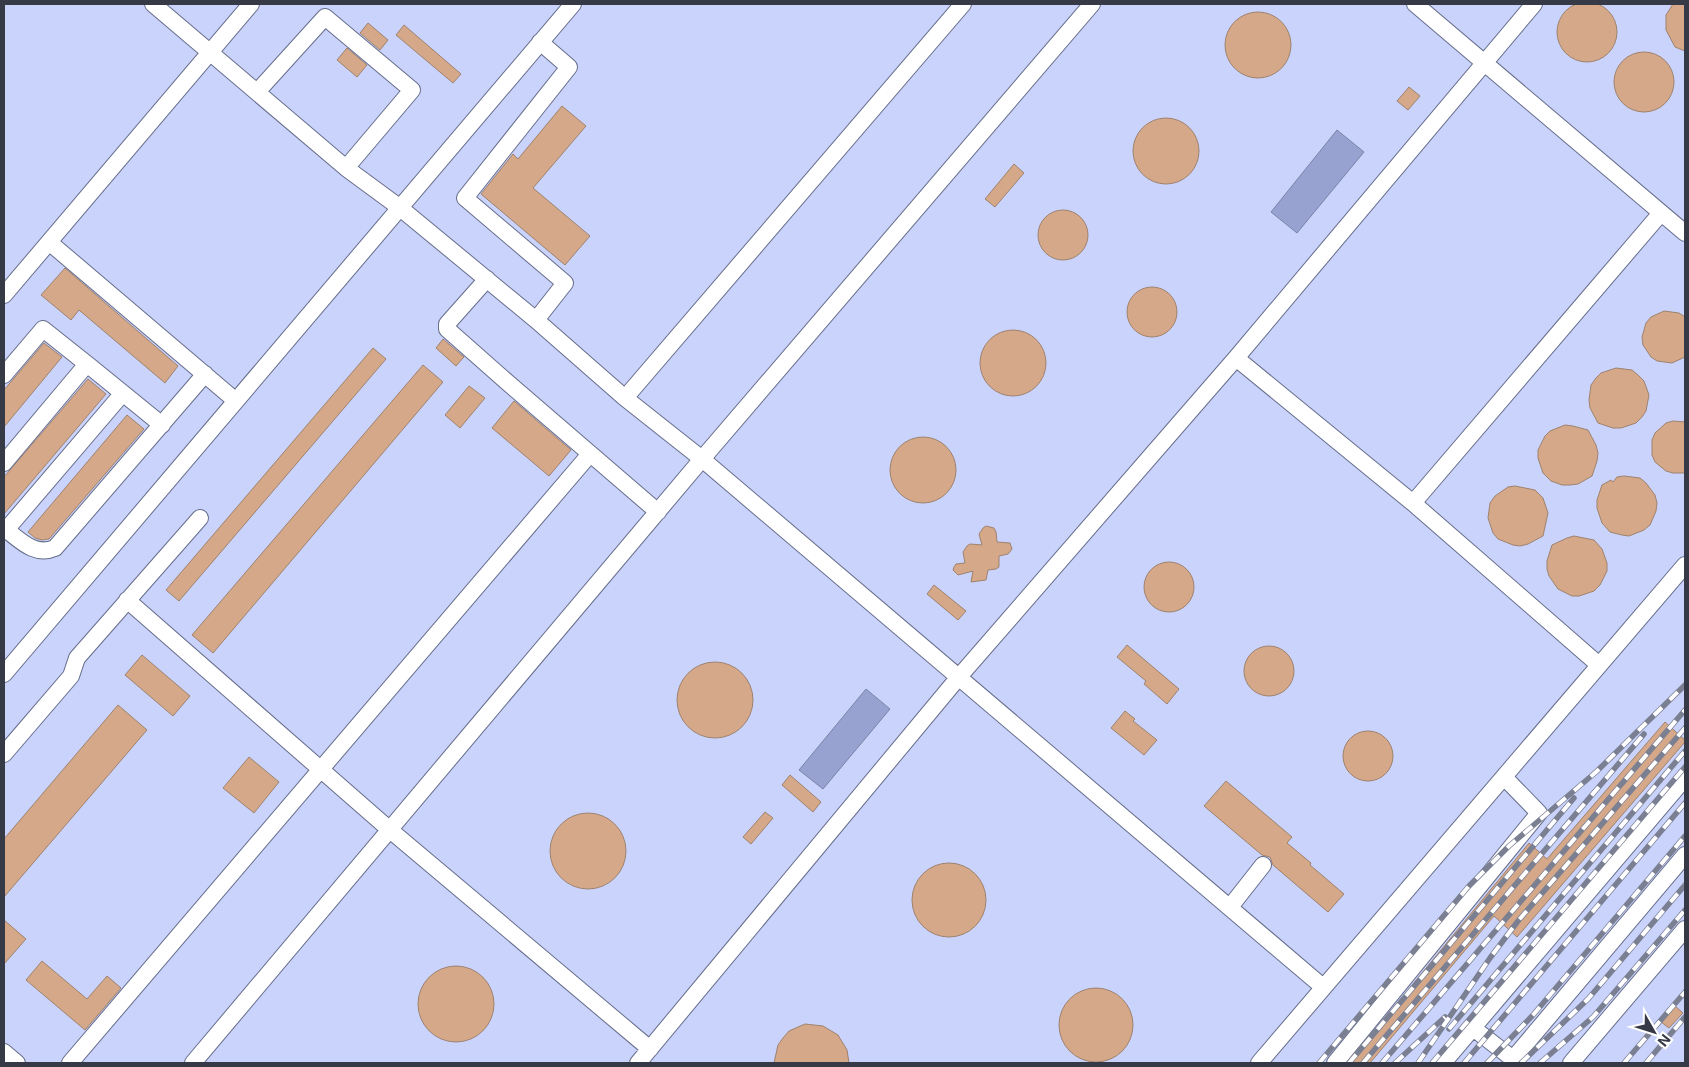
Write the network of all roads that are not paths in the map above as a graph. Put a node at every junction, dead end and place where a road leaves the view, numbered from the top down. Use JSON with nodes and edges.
{"nodes":[{"id":1,"x":153,"y":4,"type":"edge"},
{"id":2,"x":251,"y":4,"type":"edge"},
{"id":3,"x":573,"y":4,"type":"edge"},
{"id":4,"x":963,"y":4,"type":"edge"},
{"id":5,"x":1092,"y":4,"type":"edge"},
{"id":6,"x":1415,"y":4,"type":"edge"},
{"id":7,"x":1534,"y":4,"type":"edge"},
{"id":8,"x":540,"y":42,"type":"junction"},
{"id":9,"x":210,"y":52,"type":"junction"},
{"id":10,"x":1484,"y":62,"type":"junction"},
{"id":11,"x":257,"y":92,"type":"junction"},
{"id":12,"x":346,"y":168,"type":"junction"},
{"id":13,"x":399,"y":207,"type":"junction"},
{"id":14,"x":1661,"y":213,"type":"junction"},
{"id":15,"x":1685,"y":233,"type":"edge"},
{"id":16,"x":49,"y":242,"type":"junction"},
{"id":17,"x":487,"y":279,"type":"junction"},
{"id":18,"x":4,"y":295,"type":"edge"},
{"id":19,"x":536,"y":320,"type":"junction"},
{"id":20,"x":1236,"y":358,"type":"junction"},
{"id":21,"x":87,"y":364,"type":"junction"},
{"id":22,"x":205,"y":374,"type":"junction"},
{"id":23,"x":4,"y":375,"type":"edge"},
{"id":24,"x":123,"y":393,"type":"junction"},
{"id":25,"x":625,"y":398,"type":"junction"},
{"id":26,"x":236,"y":401,"type":"junction"},
{"id":27,"x":162,"y":425,"type":"junction"},
{"id":28,"x":590,"y":454,"type":"junction"},
{"id":29,"x":702,"y":459,"type":"junction"},
{"id":30,"x":4,"y":463,"type":"edge"},
{"id":31,"x":1413,"y":503,"type":"junction"},
{"id":32,"x":658,"y":512,"type":"junction"},
{"id":33,"x":200,"y":518,"type":"dead end"},
{"id":34,"x":5,"y":529,"type":"edge"},
{"id":35,"x":1685,"y":565,"type":"edge"},
{"id":36,"x":127,"y":600,"type":"junction"},
{"id":37,"x":1599,"y":665,"type":"junction"},
{"id":38,"x":4,"y":674,"type":"edge"},
{"id":39,"x":958,"y":678,"type":"junction"},
{"id":40,"x":4,"y":754,"type":"edge"},
{"id":41,"x":321,"y":769,"type":"junction"},
{"id":42,"x":1504,"y":777,"type":"junction"},
{"id":43,"x":1685,"y":778,"type":"edge"},
{"id":44,"x":390,"y":830,"type":"junction"},
{"id":45,"x":1685,"y":855,"type":"edge"},
{"id":46,"x":1263,"y":866,"type":"dead end"},
{"id":47,"x":1230,"y":907,"type":"junction"},
{"id":48,"x":1685,"y":929,"type":"edge"},
{"id":49,"x":1323,"y":987,"type":"junction"},
{"id":50,"x":1473,"y":1028,"type":"junction"},
{"id":51,"x":650,"y":1049,"type":"junction"},
{"id":52,"x":4,"y":1052,"type":"edge"},
{"id":53,"x":1515,"y":1061,"type":"edge"},
{"id":54,"x":17,"y":1063,"type":"edge"},
{"id":55,"x":70,"y":1063,"type":"edge"},
{"id":56,"x":193,"y":1063,"type":"edge"},
{"id":57,"x":638,"y":1063,"type":"edge"},
{"id":58,"x":1259,"y":1063,"type":"edge"},
{"id":59,"x":1335,"y":1063,"type":"edge"},
{"id":60,"x":1443,"y":1063,"type":"edge"},
{"id":61,"x":1571,"y":1063,"type":"edge"}],
"edges":[{"from":1,"to":9,"type":"lane"},
{"from":2,"to":9,"type":"lane"},
{"from":3,"to":8,"type":"lane"},
{"from":4,"to":25,"type":"lane"},
{"from":5,"to":29,"type":"lane"},
{"from":6,"to":10,"type":"lane"},
{"from":7,"to":10,"type":"lane"},
{"from":8,"to":13,"type":"lane"},
{"from":8,"to":19,"type":"lane"},
{"from":9,"to":11,"type":"lane"},
{"from":9,"to":16,"type":"lane"},
{"from":10,"to":14,"type":"lane"},
{"from":10,"to":20,"type":"lane"},
{"from":11,"to":12,"type":"lane"},
{"from":11,"to":12,"type":"lane"},
{"from":12,"to":13,"type":"lane"},
{"from":13,"to":17,"type":"lane"},
{"from":13,"to":26,"type":"lane"},
{"from":14,"to":15,"type":"lane"},
{"from":14,"to":31,"type":"lane"},
{"from":16,"to":18,"type":"lane"},
{"from":16,"to":22,"type":"lane"},
{"from":17,"to":19,"type":"lane"},
{"from":17,"to":28,"type":"lane"},
{"from":19,"to":25,"type":"lane"},
{"from":20,"to":31,"type":"lane"},
{"from":20,"to":39,"type":"lane"},
{"from":21,"to":23,"type":"lane"},
{"from":21,"to":24,"type":"lane"},
{"from":21,"to":30,"type":"lane"},
{"from":22,"to":26,"type":"lane"},
{"from":22,"to":27,"type":"lane"},
{"from":24,"to":27,"type":"lane"},
{"from":24,"to":34,"type":"lane"},
{"from":25,"to":29,"type":"lane"},
{"from":26,"to":38,"type":"lane"},
{"from":27,"to":34,"type":"lane"},
{"from":28,"to":32,"type":"lane"},
{"from":28,"to":41,"type":"lane"},
{"from":29,"to":32,"type":"lane"},
{"from":29,"to":39,"type":"lane"},
{"from":31,"to":37,"type":"lane"},
{"from":32,"to":44,"type":"lane"},
{"from":33,"to":36,"type":"lane"},
{"from":35,"to":37,"type":"lane"},
{"from":36,"to":40,"type":"lane"},
{"from":36,"to":41,"type":"lane"},
{"from":37,"to":42,"type":"lane"},
{"from":39,"to":47,"type":"lane"},
{"from":39,"to":51,"type":"lane"},
{"from":41,"to":44,"type":"lane"},
{"from":41,"to":55,"type":"lane"},
{"from":42,"to":49,"type":"lane"},
{"from":42,"to":59,"type":"lane"},
{"from":43,"to":50,"type":"lane"},
{"from":44,"to":51,"type":"lane"},
{"from":44,"to":56,"type":"lane"},
{"from":45,"to":53,"type":"lane"},
{"from":46,"to":47,"type":"lane"},
{"from":47,"to":49,"type":"lane"},
{"from":48,"to":61,"type":"lane"},
{"from":49,"to":58,"type":"lane"},
{"from":50,"to":53,"type":"lane"},
{"from":50,"to":60,"type":"lane"},
{"from":51,"to":57,"type":"lane"},
{"from":52,"to":54,"type":"lane"}]}
